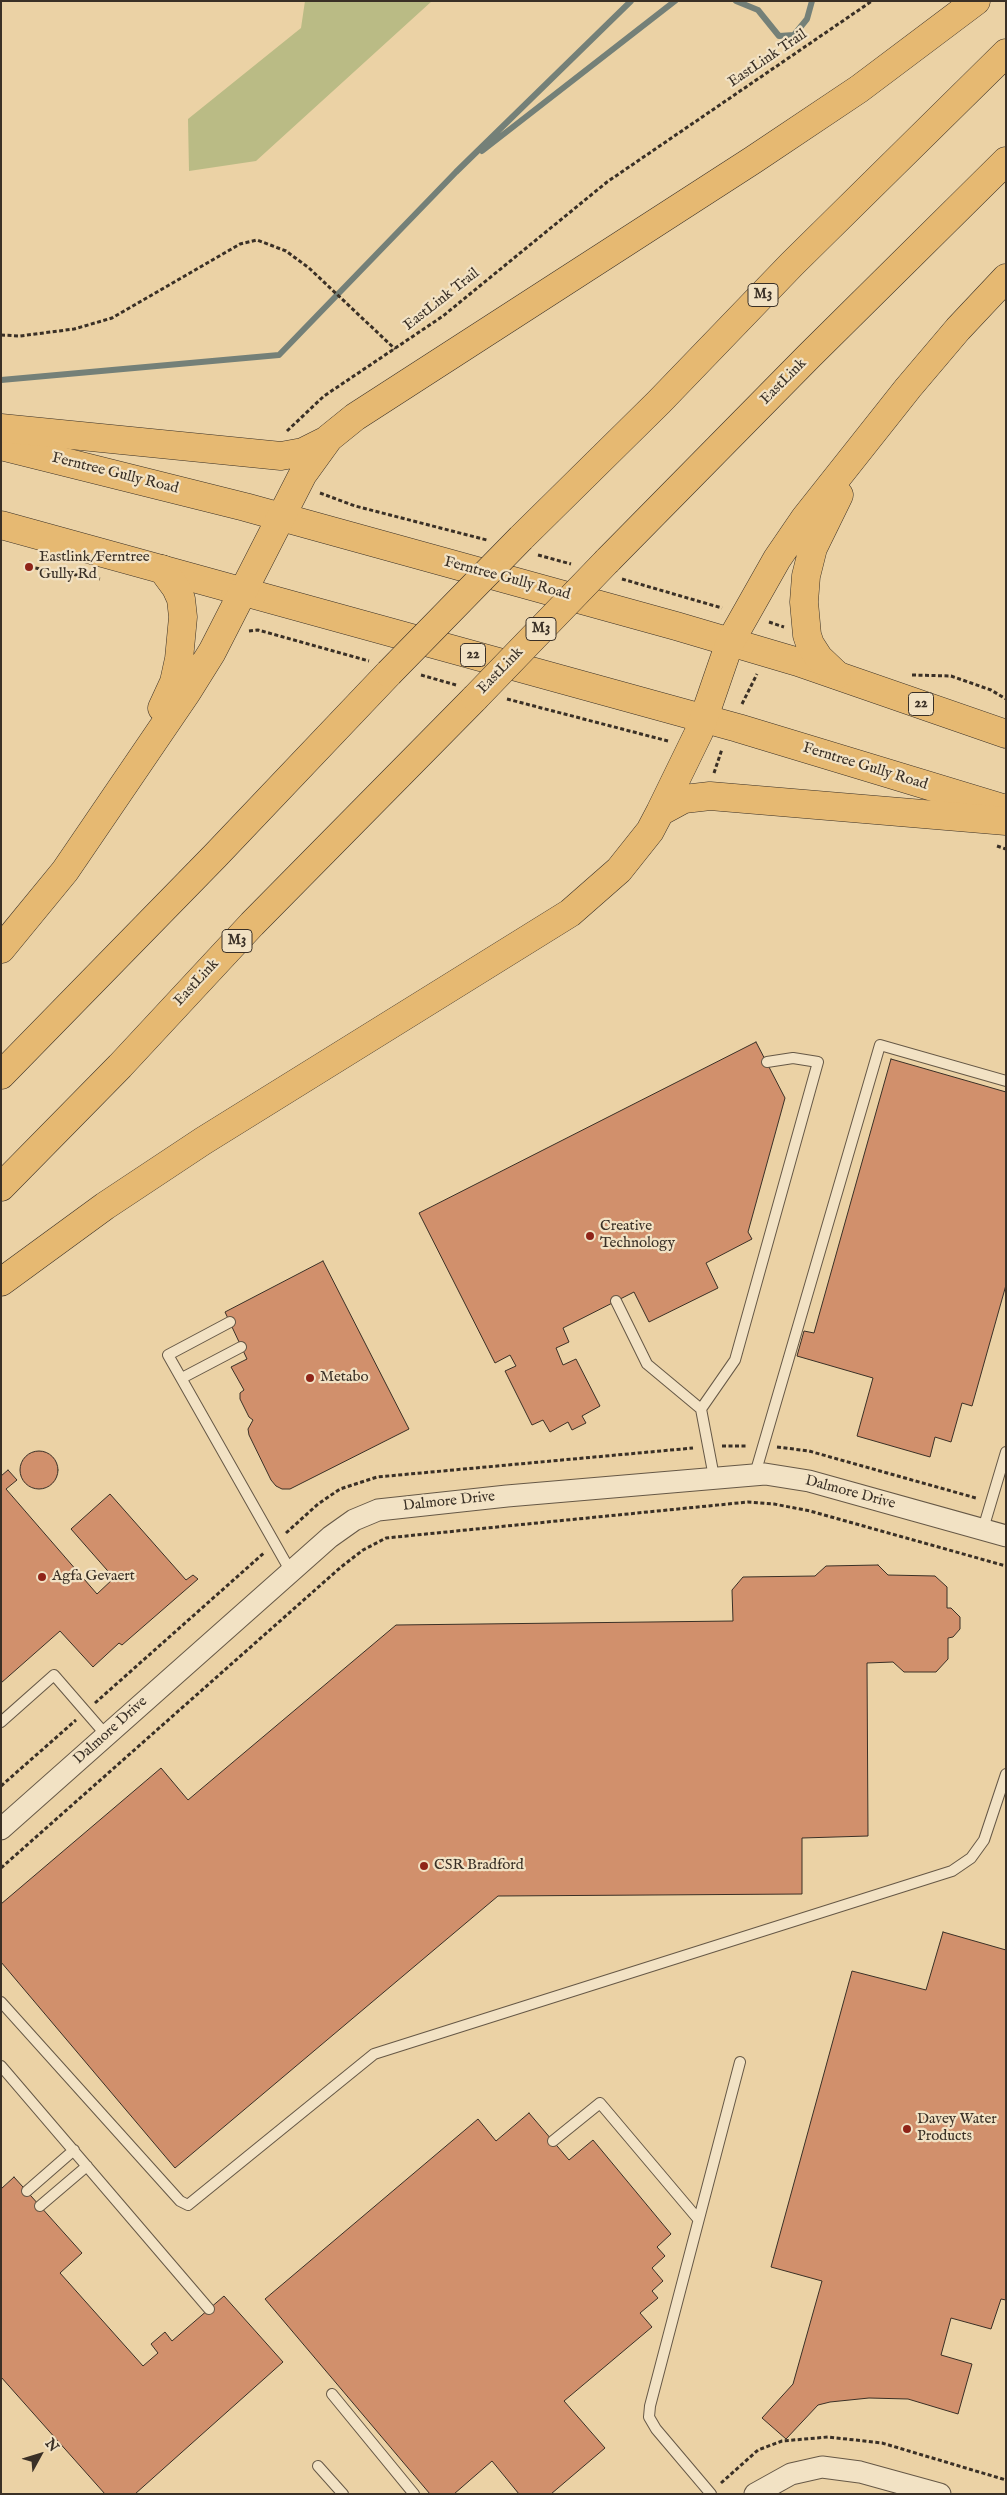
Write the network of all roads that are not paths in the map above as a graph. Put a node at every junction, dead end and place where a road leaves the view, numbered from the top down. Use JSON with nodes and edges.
{"nodes":[{"id":1,"x":976,"y":1,"type":"edge"},
{"id":2,"x":1006,"y":53,"type":"edge"},
{"id":3,"x":1006,"y":161,"type":"edge"},
{"id":4,"x":1006,"y":278,"type":"edge"},
{"id":5,"x":1,"y":428,"type":"edge"},
{"id":6,"x":329,"y":438,"type":"junction"},
{"id":7,"x":869,"y":438,"type":"junction"},
{"id":8,"x":1,"y":446,"type":"edge"},
{"id":9,"x":281,"y":517,"type":"junction"},
{"id":10,"x":1,"y":525,"type":"edge"},
{"id":11,"x":162,"y":569,"type":"junction"},
{"id":12,"x":242,"y":591,"type":"junction"},
{"id":13,"x":730,"y":642,"type":"junction"},
{"id":14,"x":837,"y":675,"type":"junction"},
{"id":15,"x":703,"y":718,"type":"junction"},
{"id":16,"x":1006,"y":734,"type":"edge"},
{"id":17,"x":1006,"y":809,"type":"edge"},
{"id":18,"x":106,"y":811,"type":"junction"},
{"id":19,"x":660,"y":812,"type":"junction"},
{"id":20,"x":1006,"y":821,"type":"edge"},
{"id":21,"x":1,"y":949,"type":"edge"},
{"id":22,"x":767,"y":1062,"type":"dead end"},
{"id":23,"x":1,"y":1075,"type":"edge"},
{"id":24,"x":1006,"y":1080,"type":"edge"},
{"id":25,"x":1,"y":1187,"type":"edge"},
{"id":26,"x":1,"y":1282,"type":"edge"},
{"id":27,"x":616,"y":1302,"type":"dead end"},
{"id":28,"x":230,"y":1322,"type":"dead end"},
{"id":29,"x":241,"y":1346,"type":"dead end"},
{"id":30,"x":182,"y":1378,"type":"junction"},
{"id":31,"x":701,"y":1409,"type":"junction"},
{"id":32,"x":1006,"y":1452,"type":"edge"},
{"id":33,"x":755,"y":1474,"type":"junction"},
{"id":34,"x":714,"y":1477,"type":"junction"},
{"id":35,"x":983,"y":1529,"type":"junction"},
{"id":36,"x":1006,"y":1536,"type":"edge"},
{"id":37,"x":291,"y":1572,"type":"junction"},
{"id":38,"x":3,"y":1718,"type":"edge"},
{"id":39,"x":106,"y":1735,"type":"junction"},
{"id":40,"x":1006,"y":1774,"type":"edge"},
{"id":41,"x":3,"y":1823,"type":"edge"},
{"id":42,"x":1,"y":2002,"type":"edge"},
{"id":43,"x":740,"y":2062,"type":"dead end"},
{"id":44,"x":1,"y":2066,"type":"edge"},
{"id":45,"x":553,"y":2141,"type":"dead end"},
{"id":46,"x":74,"y":2150,"type":"junction"},
{"id":47,"x":87,"y":2166,"type":"junction"},
{"id":48,"x":27,"y":2191,"type":"dead end"},
{"id":49,"x":40,"y":2206,"type":"dead end"},
{"id":50,"x":698,"y":2219,"type":"junction"},
{"id":51,"x":209,"y":2309,"type":"dead end"},
{"id":52,"x":332,"y":2394,"type":"dead end"},
{"id":53,"x":318,"y":2466,"type":"dead end"},
{"id":54,"x":342,"y":2494,"type":"edge"},
{"id":55,"x":414,"y":2494,"type":"edge"},
{"id":56,"x":711,"y":2494,"type":"edge"},
{"id":57,"x":755,"y":2494,"type":"edge"},
{"id":58,"x":940,"y":2494,"type":"edge"}],
"edges":[{"from":1,"to":6,"type":"main road"},
{"from":2,"to":23,"type":"main road","number":"M3","bridge":true},
{"from":3,"to":25,"type":"main road","name":"EastLink","number":"M3","bridge":true},
{"from":4,"to":7,"type":"main road"},
{"from":5,"to":6,"type":"main road"},
{"from":6,"to":9,"type":"main road"},
{"from":7,"to":13,"type":"main road"},
{"from":7,"to":14,"type":"main road"},
{"from":8,"to":9,"type":"main road","name":"Ferntree Gully Road","number":"22"},
{"from":9,"to":12,"type":"main road"},
{"from":9,"to":13,"type":"main road","name":"Ferntree Gully Road","number":"22"},
{"from":10,"to":11,"type":"main road","name":"Ferntree Gully Road","number":"22"},
{"from":11,"to":12,"type":"main road","name":"Ferntree Gully Road","number":"22"},
{"from":11,"to":18,"type":"main road"},
{"from":12,"to":15,"type":"main road","name":"Ferntree Gully Road","number":"22"},
{"from":12,"to":18,"type":"main road"},
{"from":13,"to":14,"type":"main road","name":"Ferntree Gully Road","number":"22"},
{"from":13,"to":15,"type":"main road"},
{"from":14,"to":16,"type":"main road","name":"Ferntree Gully Road","number":"22"},
{"from":15,"to":17,"type":"main road","name":"Ferntree Gully Road","number":"22"},
{"from":15,"to":19,"type":"main road"},
{"from":18,"to":21,"type":"main road"},
{"from":19,"to":20,"type":"main road"},
{"from":19,"to":26,"type":"main road"},
{"from":22,"to":31,"type":"lane"},
{"from":24,"to":33,"type":"lane"},
{"from":27,"to":31,"type":"lane"},
{"from":28,"to":30,"type":"lane"},
{"from":29,"to":30,"type":"lane"},
{"from":30,"to":37,"type":"lane"},
{"from":31,"to":34,"type":"lane"},
{"from":32,"to":35,"type":"lane"},
{"from":33,"to":34,"type":"street","name":"Dalmore Drive"},
{"from":33,"to":35,"type":"street","name":"Dalmore Drive"},
{"from":34,"to":37,"type":"street","name":"Dalmore Drive"},
{"from":35,"to":36,"type":"street","name":"Dalmore Drive"},
{"from":37,"to":39,"type":"street","name":"Dalmore Drive"},
{"from":38,"to":39,"type":"lane"},
{"from":39,"to":41,"type":"street","name":"Dalmore Drive"},
{"from":40,"to":42,"type":"lane"},
{"from":43,"to":50,"type":"lane"},
{"from":44,"to":46,"type":"lane"},
{"from":45,"to":50,"type":"lane"},
{"from":46,"to":47,"type":"lane"},
{"from":46,"to":48,"type":"lane"},
{"from":47,"to":49,"type":"lane"},
{"from":47,"to":51,"type":"lane"},
{"from":50,"to":56,"type":"lane"},
{"from":52,"to":55,"type":"lane"},
{"from":53,"to":54,"type":"lane"},
{"from":57,"to":58,"type":"street"}]}
